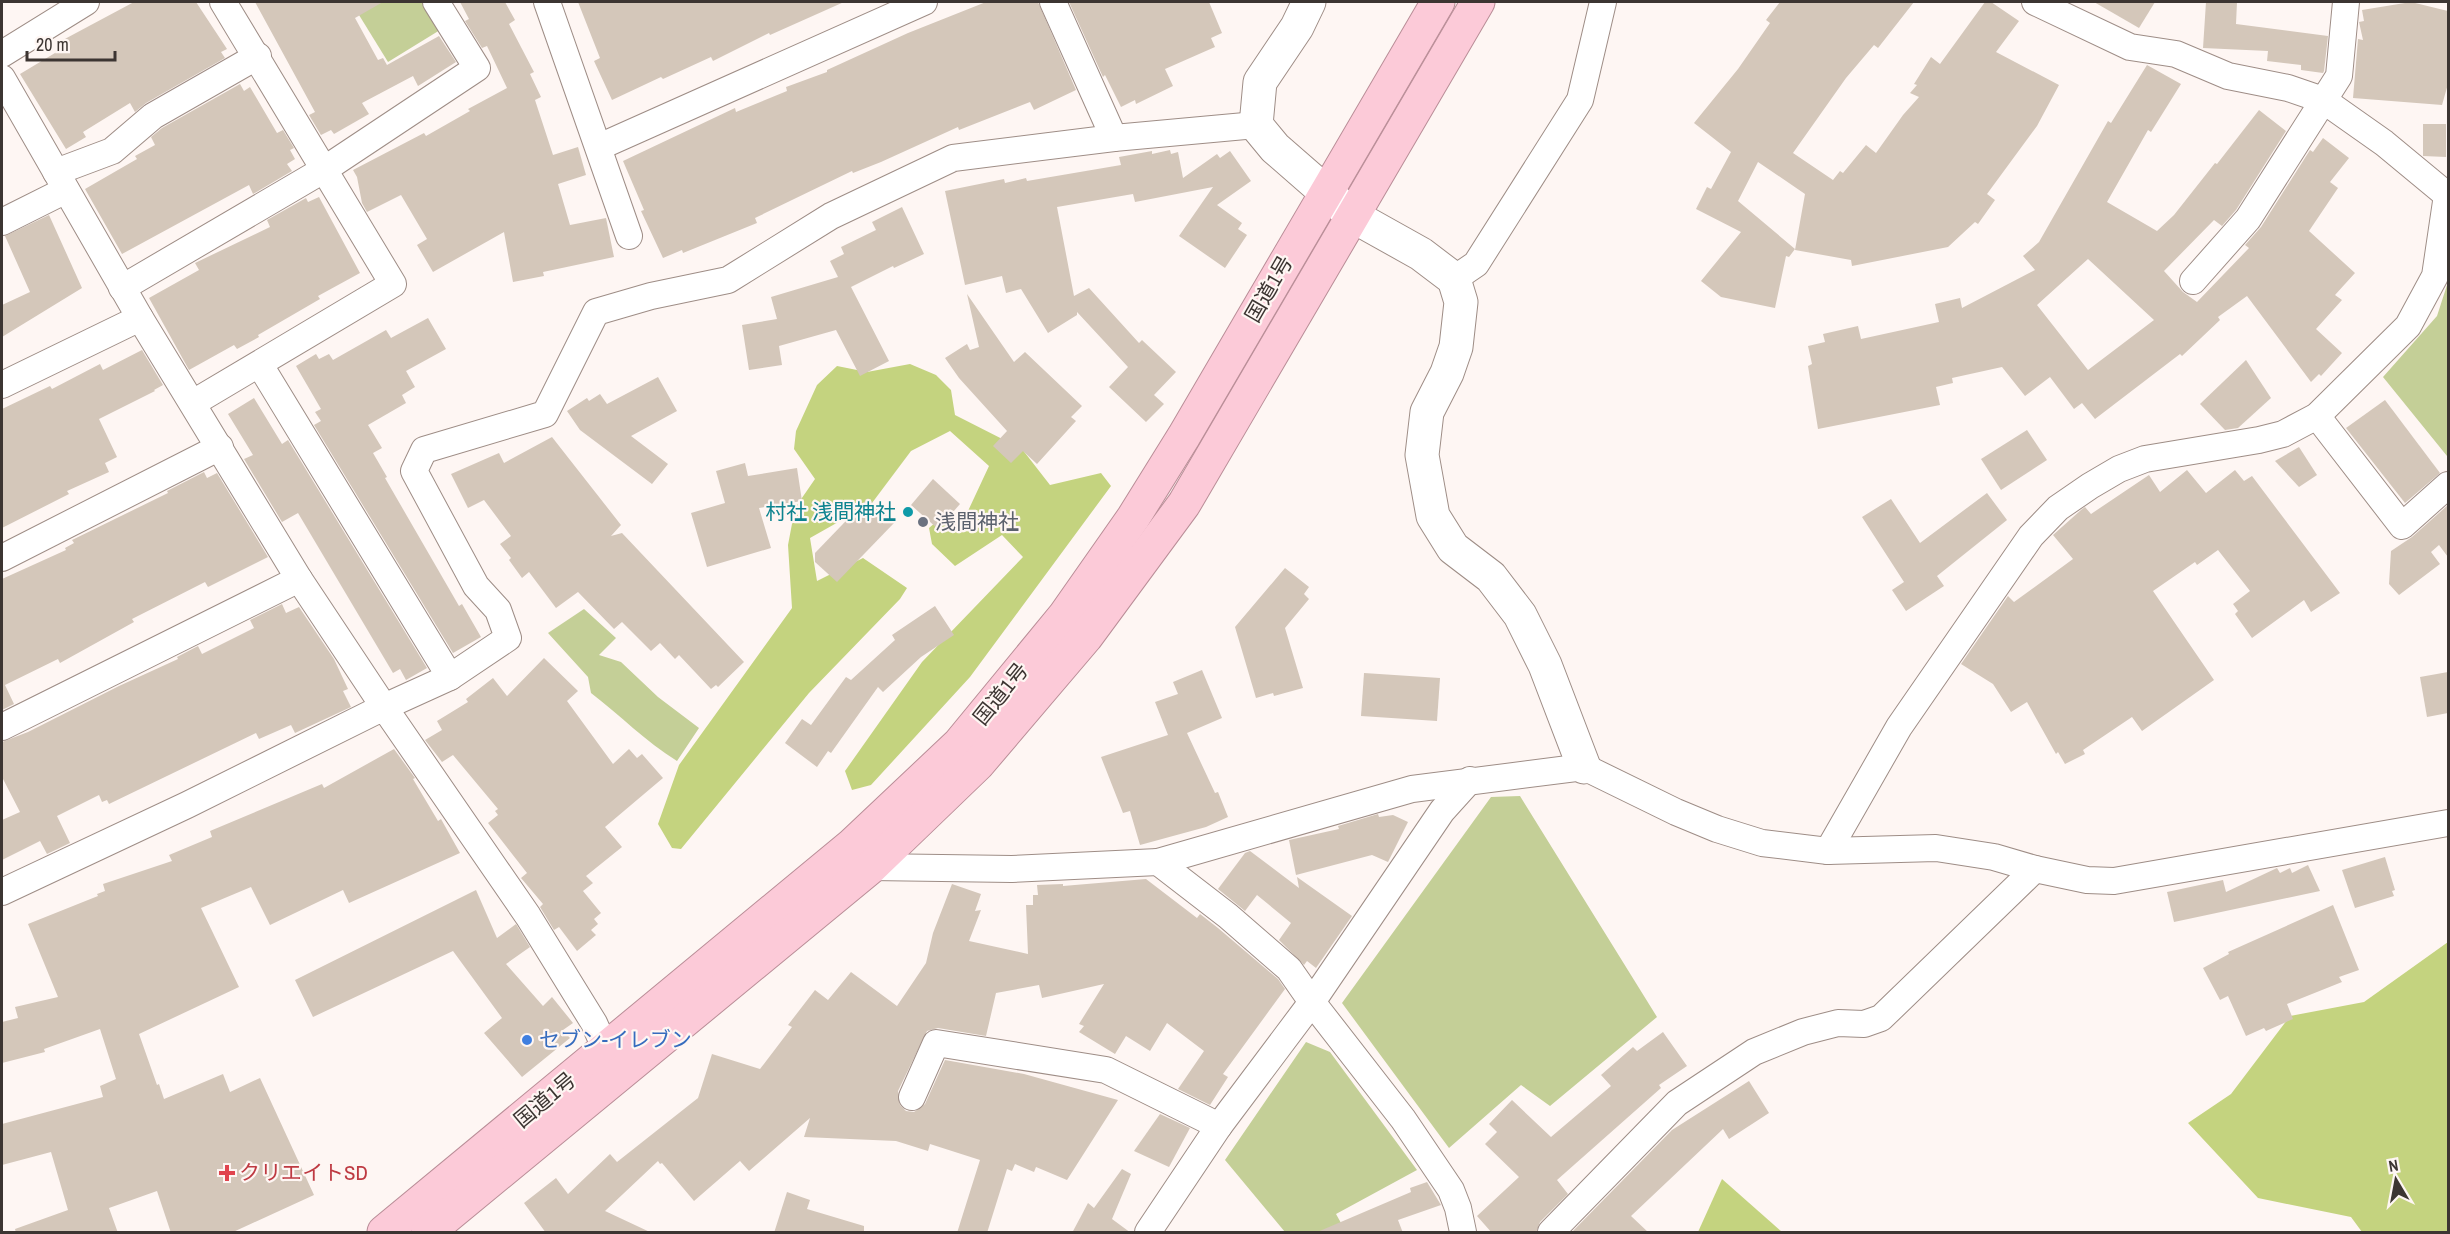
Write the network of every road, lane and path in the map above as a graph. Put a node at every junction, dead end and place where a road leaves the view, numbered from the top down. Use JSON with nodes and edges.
{"nodes":[{"id":1,"x":87,"y":2,"type":"edge"},
{"id":2,"x":436,"y":2,"type":"edge"},
{"id":3,"x":547,"y":2,"type":"edge"},
{"id":4,"x":924,"y":2,"type":"edge"},
{"id":5,"x":1053,"y":2,"type":"edge"},
{"id":6,"x":1309,"y":2,"type":"edge"},
{"id":7,"x":1438,"y":2,"type":"edge"},
{"id":8,"x":1478,"y":2,"type":"edge"},
{"id":9,"x":1603,"y":2,"type":"edge"},
{"id":10,"x":2035,"y":2,"type":"edge"},
{"id":11,"x":2346,"y":2,"type":"edge"},
{"id":12,"x":230,"y":4,"type":"edge"},
{"id":13,"x":2,"y":54,"type":"edge"},
{"id":14,"x":258,"y":56,"type":"junction"},
{"id":15,"x":2,"y":78,"type":"edge"},
{"id":16,"x":2323,"y":100,"type":"junction"},
{"id":17,"x":1256,"y":125,"type":"junction"},
{"id":18,"x":1114,"y":138,"type":"junction"},
{"id":19,"x":599,"y":147,"type":"junction"},
{"id":20,"x":325,"y":169,"type":"junction"},
{"id":21,"x":61,"y":181,"type":"junction"},
{"id":22,"x":1325,"y":192,"type":"junction"},
{"id":23,"x":2448,"y":196,"type":"edge"},
{"id":24,"x":1353,"y":216,"type":"junction"},
{"id":25,"x":2,"y":222,"type":"edge"},
{"id":26,"x":629,"y":236,"type":"dead end"},
{"id":27,"x":1454,"y":279,"type":"junction"},
{"id":28,"x":2193,"y":281,"type":"dead end"},
{"id":29,"x":122,"y":288,"type":"junction"},
{"id":30,"x":140,"y":318,"type":"junction"},
{"id":31,"x":260,"y":365,"type":"junction"},
{"id":32,"x":2,"y":386,"type":"edge"},
{"id":33,"x":194,"y":403,"type":"junction"},
{"id":34,"x":2317,"y":416,"type":"junction"},
{"id":35,"x":220,"y":447,"type":"junction"},
{"id":36,"x":2448,"y":484,"type":"edge"},
{"id":37,"x":2,"y":558,"type":"edge"},
{"id":38,"x":299,"y":579,"type":"junction"},
{"id":39,"x":450,"y":677,"type":"junction"},
{"id":40,"x":384,"y":708,"type":"junction"},
{"id":41,"x":2,"y":727,"type":"edge"},
{"id":42,"x":1584,"y":767,"type":"junction"},
{"id":43,"x":1470,"y":780,"type":"junction"},
{"id":44,"x":2448,"y":823,"type":"edge"},
{"id":45,"x":1828,"y":851,"type":"junction"},
{"id":46,"x":1158,"y":862,"type":"junction"},
{"id":47,"x":871,"y":867,"type":"junction"},
{"id":48,"x":2035,"y":869,"type":"junction"},
{"id":49,"x":2,"y":892,"type":"edge"},
{"id":50,"x":1312,"y":1002,"type":"junction"},
{"id":51,"x":615,"y":1060,"type":"junction"},
{"id":52,"x":912,"y":1097,"type":"dead end"},
{"id":53,"x":1220,"y":1126,"type":"junction"},
{"id":54,"x":384,"y":1233,"type":"edge"},
{"id":55,"x":428,"y":1233,"type":"edge"},
{"id":56,"x":1148,"y":1233,"type":"edge"},
{"id":57,"x":1463,"y":1233,"type":"edge"},
{"id":58,"x":1551,"y":1233,"type":"edge"}],
"edges":[{"from":1,"to":13,"type":"street"},
{"from":2,"to":20,"type":"street"},
{"from":3,"to":19,"type":"street"},
{"from":4,"to":19,"type":"street"},
{"from":5,"to":18,"type":"street"},
{"from":6,"to":17,"type":"street"},
{"from":7,"to":22,"type":"highway","name":"国道1号"},
{"from":8,"to":24,"type":"highway","name":"国道1号"},
{"from":9,"to":27,"type":"street"},
{"from":10,"to":16,"type":"street"},
{"from":11,"to":16,"type":"street"},
{"from":12,"to":14,"type":"street"},
{"from":14,"to":20,"type":"street"},
{"from":14,"to":21,"type":"street"},
{"from":15,"to":21,"type":"street"},
{"from":16,"to":23,"type":"street"},
{"from":16,"to":28,"type":"street"},
{"from":17,"to":18,"type":"street"},
{"from":17,"to":22,"type":"street"},
{"from":18,"to":39,"type":"street"},
{"from":19,"to":26,"type":"street"},
{"from":20,"to":29,"type":"street"},
{"from":20,"to":31,"type":"street"},
{"from":21,"to":25,"type":"street"},
{"from":21,"to":29,"type":"street"},
{"from":22,"to":24,"type":"street"},
{"from":22,"to":51,"type":"highway","name":"国道1号"},
{"from":23,"to":34,"type":"street"},
{"from":24,"to":27,"type":"street"},
{"from":24,"to":47,"type":"highway","name":"国道1号"},
{"from":27,"to":42,"type":"street"},
{"from":29,"to":30,"type":"street"},
{"from":30,"to":32,"type":"street"},
{"from":30,"to":33,"type":"street"},
{"from":31,"to":33,"type":"street"},
{"from":31,"to":39,"type":"street"},
{"from":33,"to":35,"type":"street"},
{"from":34,"to":36,"type":"street"},
{"from":34,"to":45,"type":"street"},
{"from":35,"to":37,"type":"street"},
{"from":35,"to":38,"type":"street"},
{"from":38,"to":40,"type":"street"},
{"from":38,"to":41,"type":"street"},
{"from":39,"to":40,"type":"street"},
{"from":40,"to":49,"type":"street"},
{"from":40,"to":51,"type":"street"},
{"from":42,"to":43,"type":"street"},
{"from":42,"to":45,"type":"street"},
{"from":43,"to":46,"type":"street"},
{"from":43,"to":50,"type":"street"},
{"from":44,"to":48,"type":"street"},
{"from":45,"to":48,"type":"street"},
{"from":46,"to":47,"type":"street"},
{"from":46,"to":50,"type":"street"},
{"from":47,"to":51,"type":"highway","name":"国道1号"},
{"from":48,"to":58,"type":"street"},
{"from":50,"to":53,"type":"street"},
{"from":50,"to":57,"type":"street"},
{"from":51,"to":54,"type":"highway","name":"国道1号"},
{"from":51,"to":55,"type":"highway","name":"国道1号"},
{"from":52,"to":53,"type":"street"},
{"from":53,"to":56,"type":"street"}]}
